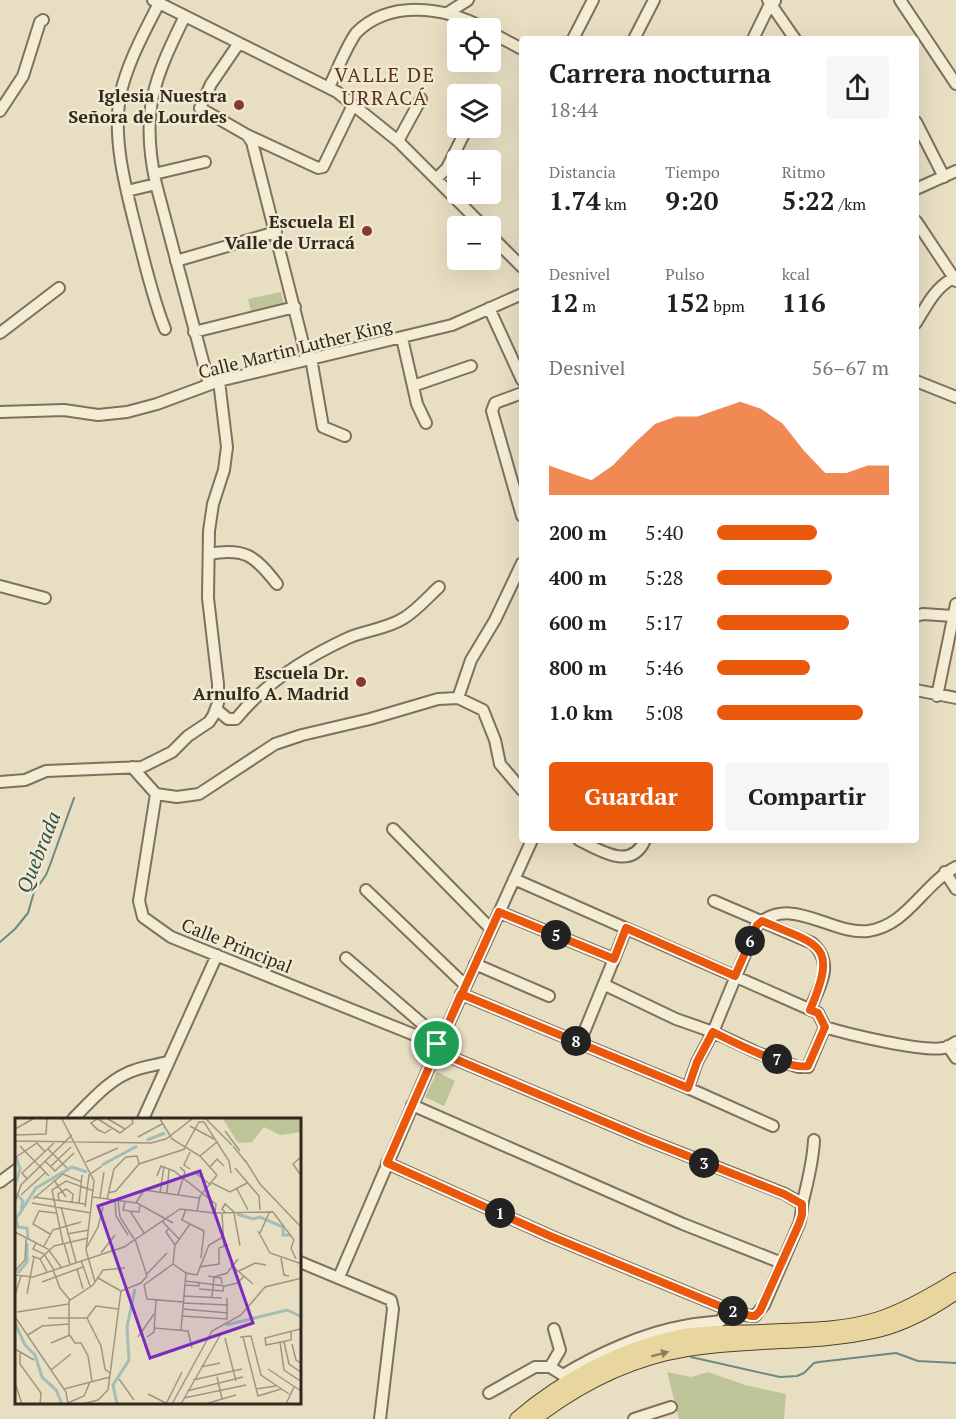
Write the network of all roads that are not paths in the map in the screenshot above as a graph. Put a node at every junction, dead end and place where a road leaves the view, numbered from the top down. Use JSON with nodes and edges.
{"nodes":[{"id":1,"x":468,"y":0,"type":"edge"},
{"id":2,"x":593,"y":0,"type":"edge"},
{"id":3,"x":654,"y":0,"type":"edge"},
{"id":4,"x":900,"y":0,"type":"edge"},
{"id":5,"x":772,"y":1,"type":"edge"},
{"id":6,"x":156,"y":2,"type":"edge"},
{"id":7,"x":450,"y":12,"type":"junction"},
{"id":8,"x":185,"y":16,"type":"junction"},
{"id":9,"x":463,"y":18,"type":"edge"},
{"id":10,"x":43,"y":20,"type":"dead end"},
{"id":11,"x":575,"y":36,"type":"edge"},
{"id":12,"x":636,"y":36,"type":"edge"},
{"id":13,"x":754,"y":36,"type":"edge"},
{"id":14,"x":793,"y":36,"type":"edge"},
{"id":15,"x":501,"y":38,"type":"edge"},
{"id":16,"x":239,"y":43,"type":"junction"},
{"id":17,"x":519,"y":47,"type":"edge"},
{"id":18,"x":956,"y":84,"type":"edge"},
{"id":19,"x":329,"y":87,"type":"junction"},
{"id":20,"x":421,"y":99,"type":"dead end"},
{"id":21,"x":353,"y":105,"type":"junction"},
{"id":22,"x":0,"y":111,"type":"edge"},
{"id":23,"x":919,"y":128,"type":"edge"},
{"id":24,"x":247,"y":135,"type":"junction"},
{"id":25,"x":462,"y":138,"type":"edge"},
{"id":26,"x":398,"y":141,"type":"junction"},
{"id":27,"x":205,"y":162,"type":"dead end"},
{"id":28,"x":956,"y":171,"type":"edge"},
{"id":29,"x":944,"y":177,"type":"junction"},
{"id":30,"x":155,"y":179,"type":"junction"},
{"id":31,"x":436,"y":179,"type":"junction"},
{"id":32,"x":919,"y":188,"type":"edge"},
{"id":33,"x":127,"y":191,"type":"junction"},
{"id":34,"x":473,"y":216,"type":"edge"},
{"id":35,"x":919,"y":226,"type":"edge"},
{"id":36,"x":276,"y":232,"type":"junction"},
{"id":37,"x":501,"y":246,"type":"edge"},
{"id":38,"x":176,"y":261,"type":"junction"},
{"id":39,"x":519,"y":264,"type":"edge"},
{"id":40,"x":955,"y":280,"type":"edge"},
{"id":41,"x":59,"y":288,"type":"dead end"},
{"id":42,"x":519,"y":295,"type":"edge"},
{"id":43,"x":295,"y":307,"type":"junction"},
{"id":44,"x":489,"y":308,"type":"junction"},
{"id":45,"x":919,"y":318,"type":"edge"},
{"id":46,"x":165,"y":329,"type":"dead end"},
{"id":47,"x":194,"y":332,"type":"junction"},
{"id":48,"x":0,"y":333,"type":"edge"},
{"id":49,"x":402,"y":338,"type":"junction"},
{"id":50,"x":309,"y":359,"type":"junction"},
{"id":51,"x":471,"y":366,"type":"dead end"},
{"id":52,"x":519,"y":373,"type":"edge"},
{"id":53,"x":214,"y":382,"type":"junction"},
{"id":54,"x":919,"y":382,"type":"edge"},
{"id":55,"x":413,"y":386,"type":"junction"},
{"id":56,"x":519,"y":394,"type":"edge"},
{"id":57,"x":955,"y":396,"type":"edge"},
{"id":58,"x":0,"y":412,"type":"edge"},
{"id":59,"x":426,"y":423,"type":"dead end"},
{"id":60,"x":345,"y":436,"type":"dead end"},
{"id":61,"x":519,"y":506,"type":"edge"},
{"id":62,"x":209,"y":554,"type":"junction"},
{"id":63,"x":519,"y":569,"type":"edge"},
{"id":64,"x":277,"y":584,"type":"dead end"},
{"id":65,"x":0,"y":586,"type":"edge"},
{"id":66,"x":439,"y":587,"type":"dead end"},
{"id":67,"x":45,"y":598,"type":"dead end"},
{"id":68,"x":956,"y":604,"type":"edge"},
{"id":69,"x":919,"y":615,"type":"edge"},
{"id":70,"x":954,"y":618,"type":"edge"},
{"id":71,"x":919,"y":691,"type":"edge"},
{"id":72,"x":937,"y":696,"type":"junction"},
{"id":73,"x":458,"y":698,"type":"junction"},
{"id":74,"x":956,"y":698,"type":"edge"},
{"id":75,"x":216,"y":709,"type":"junction"},
{"id":76,"x":132,"y":767,"type":"junction"},
{"id":77,"x":0,"y":782,"type":"edge"},
{"id":78,"x":519,"y":786,"type":"edge"},
{"id":79,"x":156,"y":794,"type":"junction"},
{"id":80,"x":393,"y":828,"type":"dead end"},
{"id":81,"x":531,"y":843,"type":"edge"},
{"id":82,"x":585,"y":843,"type":"edge"},
{"id":83,"x":643,"y":843,"type":"edge"},
{"id":84,"x":956,"y":867,"type":"edge"},
{"id":85,"x":945,"y":873,"type":"junction"},
{"id":86,"x":514,"y":879,"type":"junction"},
{"id":87,"x":956,"y":889,"type":"edge"},
{"id":88,"x":366,"y":890,"type":"dead end"},
{"id":89,"x":714,"y":901,"type":"dead end"},
{"id":90,"x":499,"y":912,"type":"junction"},
{"id":91,"x":762,"y":921,"type":"junction"},
{"id":92,"x":626,"y":928,"type":"junction"},
{"id":93,"x":491,"y":929,"type":"junction"},
{"id":94,"x":217,"y":955,"type":"junction"},
{"id":95,"x":346,"y":958,"type":"dead end"},
{"id":96,"x":614,"y":959,"type":"junction"},
{"id":97,"x":475,"y":964,"type":"junction"},
{"id":98,"x":735,"y":976,"type":"junction"},
{"id":99,"x":605,"y":985,"type":"junction"},
{"id":100,"x":463,"y":989,"type":"junction"},
{"id":101,"x":549,"y":996,"type":"dead end"},
{"id":102,"x":810,"y":1010,"type":"junction"},
{"id":103,"x":825,"y":1027,"type":"junction"},
{"id":104,"x":713,"y":1032,"type":"junction"},
{"id":105,"x":580,"y":1042,"type":"junction"},
{"id":106,"x":952,"y":1044,"type":"edge"},
{"id":107,"x":438,"y":1045,"type":"junction"},
{"id":108,"x":956,"y":1058,"type":"edge"},
{"id":109,"x":167,"y":1062,"type":"junction"},
{"id":110,"x":688,"y":1088,"type":"junction"},
{"id":111,"x":412,"y":1105,"type":"junction"},
{"id":112,"x":74,"y":1118,"type":"edge"},
{"id":113,"x":143,"y":1118,"type":"edge"},
{"id":114,"x":773,"y":1126,"type":"dead end"},
{"id":115,"x":814,"y":1140,"type":"dead end"},
{"id":116,"x":387,"y":1163,"type":"junction"},
{"id":117,"x":15,"y":1171,"type":"edge"},
{"id":118,"x":0,"y":1182,"type":"edge"},
{"id":119,"x":802,"y":1204,"type":"junction"},
{"id":120,"x":302,"y":1263,"type":"edge"},
{"id":121,"x":782,"y":1263,"type":"junction"},
{"id":122,"x":339,"y":1277,"type":"junction"},
{"id":123,"x":956,"y":1280,"type":"edge"},
{"id":124,"x":956,"y":1292,"type":"edge"},
{"id":125,"x":727,"y":1309,"type":"junction"},
{"id":126,"x":554,"y":1329,"type":"dead end"},
{"id":127,"x":550,"y":1367,"type":"junction"},
{"id":128,"x":565,"y":1379,"type":"junction"},
{"id":129,"x":489,"y":1393,"type":"dead end"},
{"id":130,"x":671,"y":1407,"type":"dead end"},
{"id":131,"x":380,"y":1419,"type":"edge"},
{"id":132,"x":517,"y":1419,"type":"edge"},
{"id":133,"x":534,"y":1419,"type":"edge"},
{"id":134,"x":634,"y":1419,"type":"edge"}],
"edges":[{"from":1,"to":7,"type":"street"},
{"from":2,"to":11,"type":"street"},
{"from":3,"to":12,"type":"street"},
{"from":4,"to":18,"type":"street"},
{"from":5,"to":13,"type":"street"},
{"from":5,"to":14,"type":"street"},
{"from":6,"to":8,"type":"street"},
{"from":6,"to":33,"type":"street"},
{"from":7,"to":9,"type":"street"},
{"from":7,"to":19,"type":"street"},
{"from":8,"to":16,"type":"street"},
{"from":8,"to":30,"type":"street"},
{"from":10,"to":22,"type":"street"},
{"from":15,"to":17,"type":"street"},
{"from":16,"to":19,"type":"street"},
{"from":16,"to":24,"type":"street"},
{"from":19,"to":21,"type":"street"},
{"from":20,"to":26,"type":"street"},
{"from":21,"to":24,"type":"street"},
{"from":21,"to":26,"type":"street"},
{"from":23,"to":29,"type":"street"},
{"from":24,"to":36,"type":"street"},
{"from":25,"to":31,"type":"street"},
{"from":26,"to":31,"type":"street"},
{"from":27,"to":30,"type":"street"},
{"from":28,"to":29,"type":"street"},
{"from":29,"to":32,"type":"street"},
{"from":30,"to":33,"type":"street"},
{"from":30,"to":38,"type":"street"},
{"from":31,"to":34,"type":"street"},
{"from":33,"to":46,"type":"street"},
{"from":35,"to":40,"type":"street"},
{"from":36,"to":38,"type":"street"},
{"from":36,"to":43,"type":"street"},
{"from":37,"to":39,"type":"street"},
{"from":38,"to":47,"type":"street"},
{"from":40,"to":45,"type":"street"},
{"from":41,"to":48,"type":"street"},
{"from":42,"to":44,"type":"street","name":"Calle Martin Luther King"},
{"from":43,"to":47,"type":"street"},
{"from":43,"to":50,"type":"street"},
{"from":44,"to":49,"type":"street","name":"Calle Martin Luther King"},
{"from":44,"to":52,"type":"street"},
{"from":47,"to":53,"type":"street"},
{"from":49,"to":50,"type":"street","name":"Calle Martin Luther King"},
{"from":49,"to":55,"type":"street"},
{"from":50,"to":53,"type":"street","name":"Calle Martin Luther King"},
{"from":50,"to":60,"type":"street"},
{"from":51,"to":55,"type":"street"},
{"from":53,"to":58,"type":"street","name":"Calle Martin Luther King"},
{"from":53,"to":62,"type":"street"},
{"from":54,"to":57,"type":"street"},
{"from":55,"to":59,"type":"street"},
{"from":56,"to":61,"type":"street"},
{"from":62,"to":64,"type":"street"},
{"from":62,"to":75,"type":"street"},
{"from":63,"to":73,"type":"street"},
{"from":65,"to":67,"type":"street"},
{"from":66,"to":75,"type":"street"},
{"from":68,"to":70,"type":"street"},
{"from":69,"to":70,"type":"street"},
{"from":70,"to":72,"type":"street"},
{"from":71,"to":72,"type":"street"},
{"from":72,"to":74,"type":"street"},
{"from":73,"to":78,"type":"street"},
{"from":73,"to":79,"type":"street"},
{"from":75,"to":76,"type":"street"},
{"from":76,"to":77,"type":"street"},
{"from":76,"to":79,"type":"street"},
{"from":79,"to":94,"type":"street","name":"Calle Principal"},
{"from":80,"to":93,"type":"street"},
{"from":81,"to":86,"type":"street"},
{"from":82,"to":83,"type":"street"},
{"from":84,"to":85,"type":"street"},
{"from":85,"to":87,"type":"street"},
{"from":85,"to":91,"type":"street"},
{"from":86,"to":90,"type":"street"},
{"from":86,"to":92,"type":"street"},
{"from":88,"to":100,"type":"street"},
{"from":89,"to":91,"type":"street"},
{"from":90,"to":93,"type":"street"},
{"from":90,"to":96,"type":"street"},
{"from":91,"to":98,"type":"street"},
{"from":91,"to":102,"type":"street"},
{"from":92,"to":96,"type":"street"},
{"from":92,"to":98,"type":"street"},
{"from":93,"to":97,"type":"street"},
{"from":94,"to":107,"type":"street","name":"Calle Principal"},
{"from":94,"to":109,"type":"street"},
{"from":95,"to":107,"type":"street"},
{"from":96,"to":99,"type":"street"},
{"from":97,"to":100,"type":"street"},
{"from":97,"to":101,"type":"street"},
{"from":98,"to":102,"type":"street"},
{"from":98,"to":104,"type":"street"},
{"from":99,"to":104,"type":"street"},
{"from":99,"to":105,"type":"street"},
{"from":100,"to":105,"type":"street"},
{"from":100,"to":107,"type":"street"},
{"from":102,"to":103,"type":"street"},
{"from":103,"to":104,"type":"street"},
{"from":103,"to":106,"type":"street"},
{"from":104,"to":110,"type":"street"},
{"from":105,"to":110,"type":"street"},
{"from":106,"to":108,"type":"street"},
{"from":107,"to":111,"type":"street"},
{"from":107,"to":119,"type":"street","name":"Calle Principal"},
{"from":109,"to":112,"type":"street"},
{"from":109,"to":113,"type":"street"},
{"from":110,"to":114,"type":"street"},
{"from":111,"to":116,"type":"street"},
{"from":111,"to":121,"type":"street"},
{"from":115,"to":119,"type":"street"},
{"from":116,"to":122,"type":"street"},
{"from":116,"to":125,"type":"street"},
{"from":117,"to":118,"type":"street"},
{"from":119,"to":121,"type":"street"},
{"from":120,"to":122,"type":"street"},
{"from":121,"to":125,"type":"street"},
{"from":122,"to":131,"type":"street"},
{"from":123,"to":128,"type":"main road"},
{"from":133,"to":124,"type":"main road","one_way":true},
{"from":125,"to":128,"type":"street"},
{"from":126,"to":127,"type":"street"},
{"from":127,"to":128,"type":"street"},
{"from":127,"to":129,"type":"street"},
{"from":128,"to":132,"type":"main road"},
{"from":130,"to":134,"type":"street"}]}
